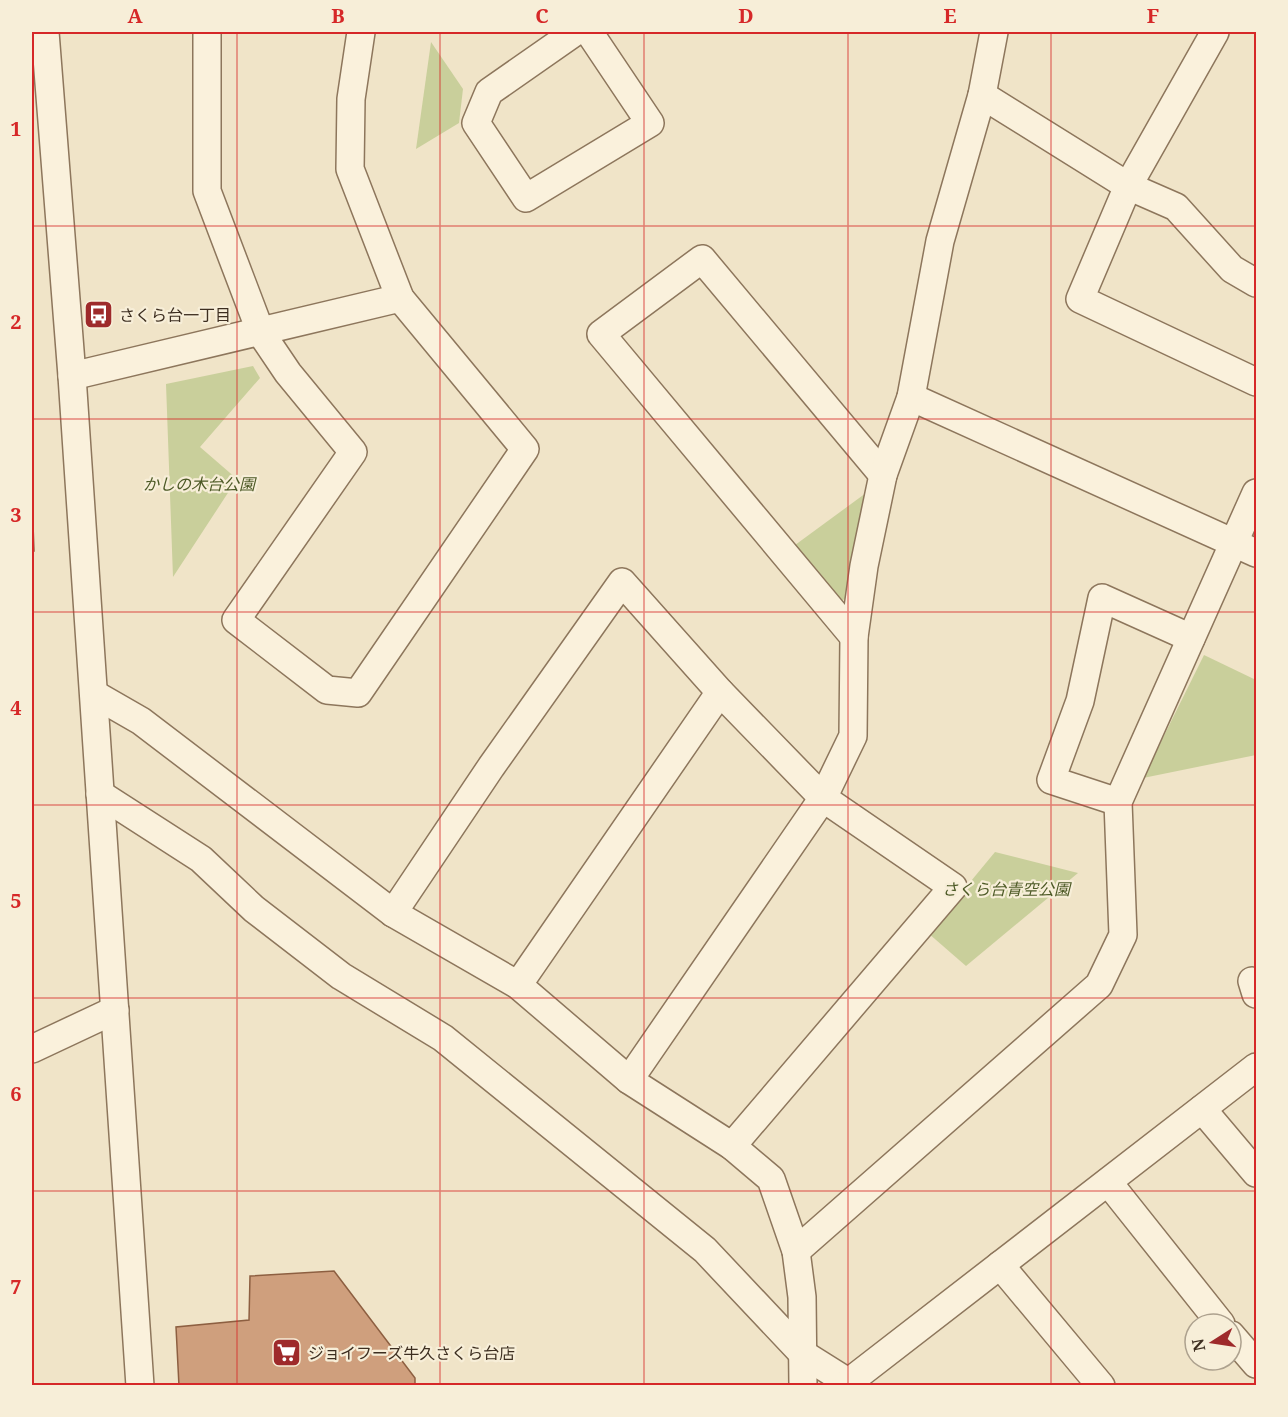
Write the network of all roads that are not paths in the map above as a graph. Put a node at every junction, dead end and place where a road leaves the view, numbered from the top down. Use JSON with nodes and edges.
{"nodes":[{"id":1,"x":45,"y":32,"type":"edge"},
{"id":2,"x":207,"y":32,"type":"edge"},
{"id":3,"x":361,"y":32,"type":"edge"},
{"id":4,"x":575,"y":32,"type":"edge"},
{"id":5,"x":589,"y":32,"type":"edge"},
{"id":6,"x":994,"y":32,"type":"edge"},
{"id":7,"x":1215,"y":32,"type":"edge"},
{"id":8,"x":39,"y":69,"type":"edge"},
{"id":9,"x":982,"y":95,"type":"junction"},
{"id":10,"x":1128,"y":186,"type":"junction"},
{"id":11,"x":1257,"y":284,"type":"edge"},
{"id":12,"x":400,"y":298,"type":"junction"},
{"id":13,"x":261,"y":333,"type":"junction"},
{"id":14,"x":72,"y":376,"type":"junction"},
{"id":15,"x":1257,"y":382,"type":"edge"},
{"id":16,"x":911,"y":397,"type":"junction"},
{"id":17,"x":883,"y":476,"type":"junction"},
{"id":18,"x":1257,"y":493,"type":"edge"},
{"id":19,"x":1245,"y":548,"type":"edge"},
{"id":20,"x":854,"y":637,"type":"junction"},
{"id":21,"x":1191,"y":638,"type":"junction"},
{"id":22,"x":720,"y":692,"type":"junction"},
{"id":23,"x":94,"y":694,"type":"junction"},
{"id":24,"x":100,"y":794,"type":"junction"},
{"id":25,"x":824,"y":798,"type":"junction"},
{"id":26,"x":1118,"y":802,"type":"junction"},
{"id":27,"x":393,"y":914,"type":"junction"},
{"id":28,"x":518,"y":985,"type":"junction"},
{"id":29,"x":115,"y":1010,"type":"junction"},
{"id":30,"x":32,"y":1049,"type":"edge"},
{"id":31,"x":1257,"y":1067,"type":"edge"},
{"id":32,"x":629,"y":1080,"type":"junction"},
{"id":33,"x":1202,"y":1109,"type":"junction"},
{"id":34,"x":732,"y":1146,"type":"junction"},
{"id":35,"x":1257,"y":1173,"type":"edge"},
{"id":36,"x":1108,"y":1182,"type":"junction"},
{"id":37,"x":796,"y":1251,"type":"junction"},
{"id":38,"x":1000,"y":1266,"type":"junction"},
{"id":39,"x":1211,"y":1312,"type":"edge"},
{"id":40,"x":1243,"y":1348,"type":"edge"},
{"id":41,"x":803,"y":1354,"type":"junction"},
{"id":42,"x":1257,"y":1364,"type":"edge"},
{"id":43,"x":852,"y":1384,"type":"edge"},
{"id":44,"x":140,"y":1386,"type":"edge"},
{"id":45,"x":804,"y":1386,"type":"edge"},
{"id":46,"x":1101,"y":1386,"type":"edge"}],
"edges":[{"from":1,"to":8,"type":"street"},
{"from":2,"to":13,"type":"street"},
{"from":3,"to":12,"type":"street"},
{"from":4,"to":5,"type":"street"},
{"from":6,"to":9,"type":"street"},
{"from":7,"to":10,"type":"street"},
{"from":8,"to":14,"type":"street"},
{"from":9,"to":10,"type":"street"},
{"from":9,"to":16,"type":"street"},
{"from":10,"to":11,"type":"street"},
{"from":10,"to":15,"type":"street"},
{"from":12,"to":13,"type":"street"},
{"from":12,"to":13,"type":"street"},
{"from":13,"to":14,"type":"street"},
{"from":14,"to":23,"type":"street"},
{"from":16,"to":17,"type":"street"},
{"from":16,"to":19,"type":"street"},
{"from":17,"to":20,"type":"street"},
{"from":17,"to":20,"type":"street"},
{"from":18,"to":19,"type":"street"},
{"from":19,"to":21,"type":"street"},
{"from":20,"to":25,"type":"street"},
{"from":21,"to":26,"type":"street"},
{"from":21,"to":26,"type":"street"},
{"from":22,"to":25,"type":"street"},
{"from":22,"to":27,"type":"street"},
{"from":22,"to":28,"type":"street"},
{"from":23,"to":24,"type":"street"},
{"from":23,"to":27,"type":"street"},
{"from":24,"to":29,"type":"street"},
{"from":24,"to":41,"type":"street"},
{"from":25,"to":32,"type":"street"},
{"from":25,"to":34,"type":"street"},
{"from":26,"to":37,"type":"street"},
{"from":27,"to":28,"type":"street"},
{"from":28,"to":32,"type":"street"},
{"from":29,"to":30,"type":"street"},
{"from":29,"to":44,"type":"street"},
{"from":31,"to":33,"type":"street"},
{"from":32,"to":34,"type":"street"},
{"from":33,"to":35,"type":"street"},
{"from":33,"to":36,"type":"street"},
{"from":34,"to":37,"type":"street"},
{"from":36,"to":38,"type":"street"},
{"from":36,"to":39,"type":"street"},
{"from":37,"to":41,"type":"street"},
{"from":38,"to":43,"type":"street"},
{"from":38,"to":46,"type":"street"},
{"from":40,"to":42,"type":"street"},
{"from":41,"to":43,"type":"street"},
{"from":41,"to":45,"type":"street"}]}
